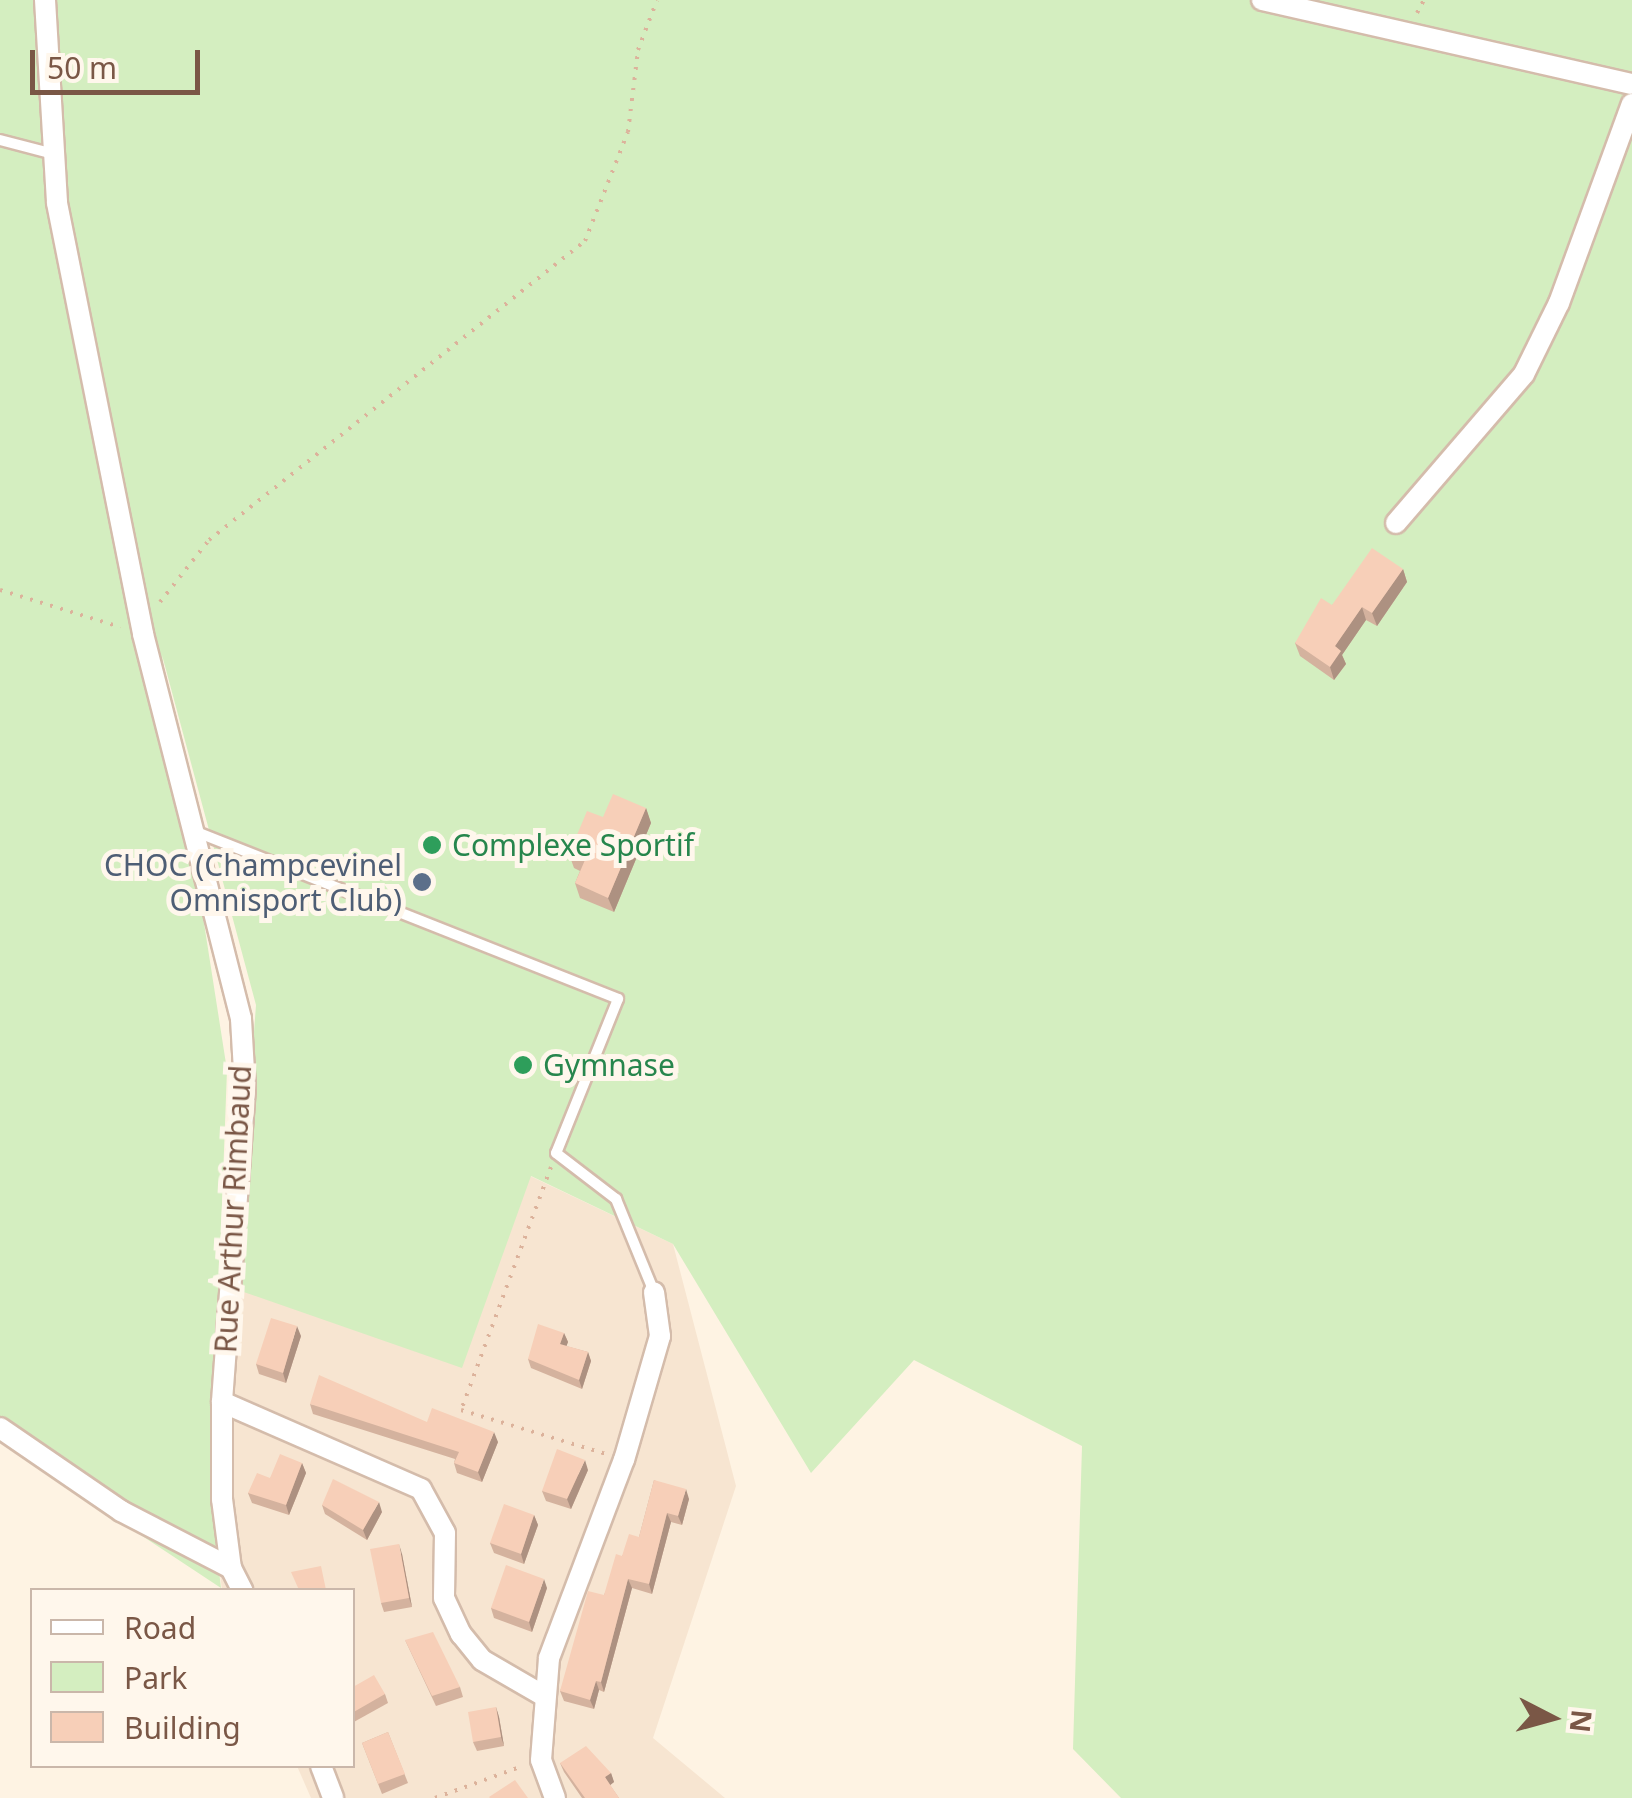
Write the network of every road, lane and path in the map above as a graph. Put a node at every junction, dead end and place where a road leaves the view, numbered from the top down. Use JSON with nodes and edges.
{"nodes":[{"id":1,"x":45,"y":0,"type":"edge"},
{"id":2,"x":657,"y":0,"type":"edge"},
{"id":3,"x":1262,"y":0,"type":"edge"},
{"id":4,"x":1632,"y":84,"type":"edge"},
{"id":5,"x":1632,"y":104,"type":"edge"},
{"id":6,"x":0,"y":140,"type":"edge"},
{"id":7,"x":50,"y":152,"type":"junction"},
{"id":8,"x":1396,"y":523,"type":"dead end"},
{"id":9,"x":0,"y":590,"type":"edge"},
{"id":10,"x":140,"y":610,"type":"junction"},
{"id":11,"x":143,"y":634,"type":"junction"},
{"id":12,"x":192,"y":830,"type":"junction"},
{"id":13,"x":556,"y":1153,"type":"junction"},
{"id":14,"x":654,"y":1292,"type":"joint"},
{"id":15,"x":222,"y":1402,"type":"junction"},
{"id":16,"x":0,"y":1428,"type":"edge"},
{"id":17,"x":624,"y":1460,"type":"junction"},
{"id":18,"x":232,"y":1568,"type":"junction"},
{"id":19,"x":241,"y":1588,"type":"edge"},
{"id":20,"x":544,"y":1696,"type":"junction"},
{"id":21,"x":541,"y":1760,"type":"junction"},
{"id":22,"x":322,"y":1768,"type":"edge"},
{"id":23,"x":333,"y":1798,"type":"edge"},
{"id":24,"x":435,"y":1798,"type":"edge"},
{"id":25,"x":555,"y":1798,"type":"edge"}],
"edges":[{"from":1,"to":7,"type":"street","name":"Rue Arthur Rimbaud"},
{"from":2,"to":10,"type":"path"},
{"from":3,"to":4,"type":"street"},
{"from":5,"to":8,"type":"street"},
{"from":6,"to":7,"type":"lane"},
{"from":7,"to":10,"type":"street","name":"Rue Arthur Rimbaud"},
{"from":9,"to":11,"type":"path"},
{"from":10,"to":11,"type":"street","name":"Rue Arthur Rimbaud"},
{"from":11,"to":12,"type":"street","name":"Rue Arthur Rimbaud"},
{"from":12,"to":13,"type":"lane"},
{"from":12,"to":15,"type":"street","name":"Rue Arthur Rimbaud"},
{"from":13,"to":14,"type":"lane"},
{"from":13,"to":17,"type":"path"},
{"from":14,"to":17,"type":"street"},
{"from":15,"to":18,"type":"street","name":"Rue Arthur Rimbaud"},
{"from":15,"to":20,"type":"street"},
{"from":16,"to":18,"type":"street"},
{"from":17,"to":20,"type":"street"},
{"from":18,"to":19,"type":"street","name":"Rue Arthur Rimbaud"},
{"from":20,"to":21,"type":"street"},
{"from":21,"to":24,"type":"path"},
{"from":21,"to":25,"type":"street"},
{"from":22,"to":23,"type":"street"}]}
